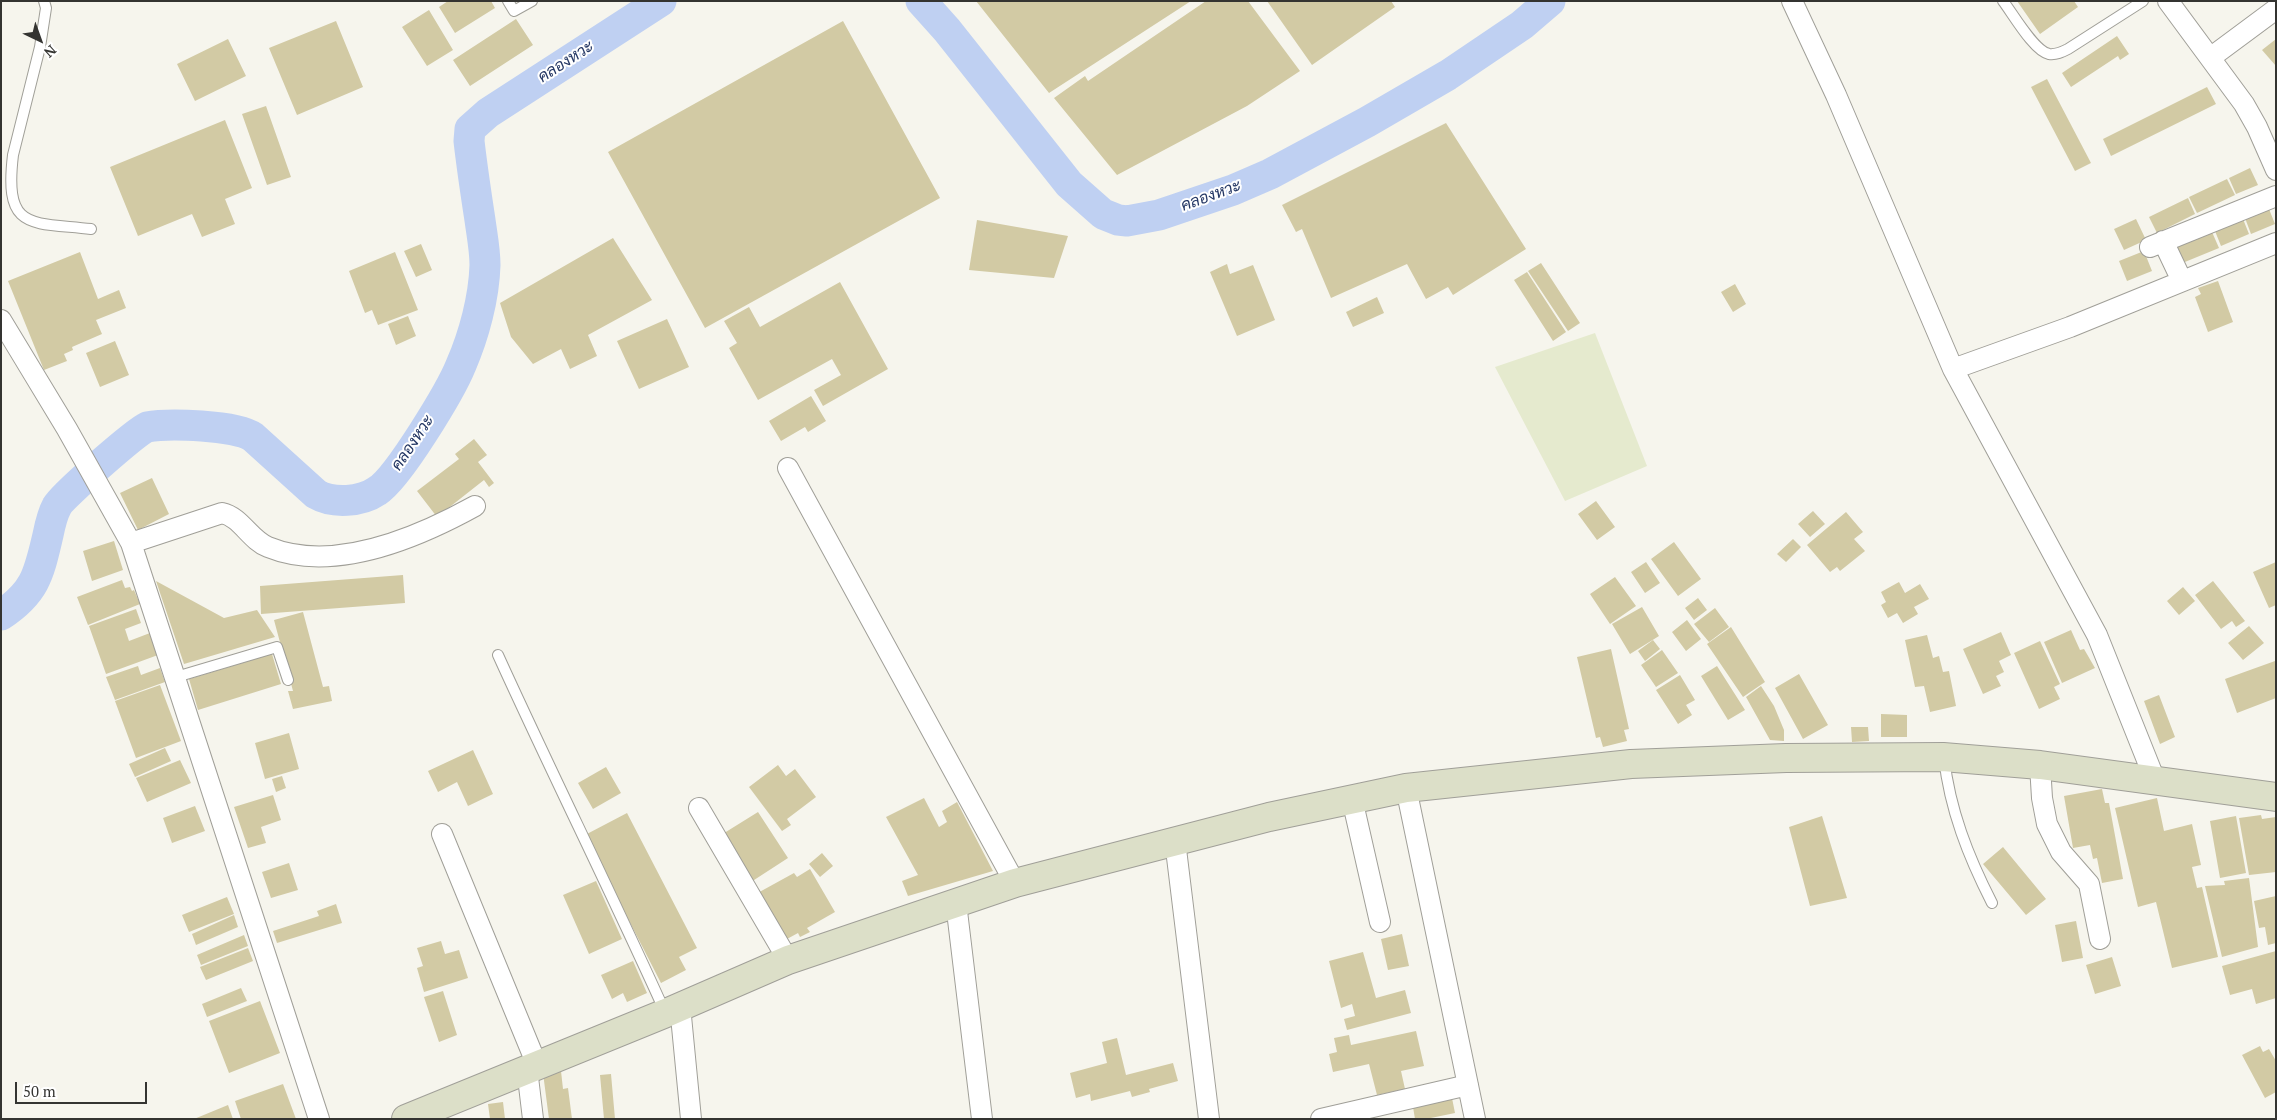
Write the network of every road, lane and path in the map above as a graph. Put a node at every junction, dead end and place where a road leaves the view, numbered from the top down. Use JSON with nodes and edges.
{"nodes":[{"id":1,"x":44,"y":1,"type":"edge"},
{"id":2,"x":508,"y":1,"type":"edge"},
{"id":3,"x":532,"y":1,"type":"edge"},
{"id":4,"x":1792,"y":1,"type":"edge"},
{"id":5,"x":2004,"y":1,"type":"edge"},
{"id":6,"x":2143,"y":1,"type":"edge"},
{"id":7,"x":2168,"y":1,"type":"edge"},
{"id":8,"x":2276,"y":9,"type":"edge"},
{"id":9,"x":2210,"y":58,"type":"junction"},
{"id":10,"x":2276,"y":170,"type":"edge"},
{"id":11,"x":2276,"y":196,"type":"edge"},
{"id":12,"x":92,"y":229,"type":"dead end"},
{"id":13,"x":2276,"y":243,"type":"edge"},
{"id":14,"x":2182,"y":281,"type":"junction"},
{"id":15,"x":1,"y":320,"type":"edge"},
{"id":16,"x":1953,"y":369,"type":"junction"},
{"id":17,"x":788,"y":468,"type":"dead end"},
{"id":18,"x":475,"y":506,"type":"dead end"},
{"id":19,"x":131,"y":543,"type":"junction"},
{"id":20,"x":498,"y":655,"type":"dead end"},
{"id":21,"x":176,"y":677,"type":"junction"},
{"id":22,"x":288,"y":680,"type":"dead end"},
{"id":23,"x":1943,"y":757,"type":"junction"},
{"id":24,"x":2040,"y":765,"type":"junction"},
{"id":25,"x":2155,"y":780,"type":"junction"},
{"id":26,"x":1406,"y":788,"type":"junction"},
{"id":27,"x":2276,"y":797,"type":"edge"},
{"id":28,"x":1352,"y":799,"type":"junction"},
{"id":29,"x":699,"y":808,"type":"dead end"},
{"id":30,"x":442,"y":834,"type":"dead end"},
{"id":31,"x":1175,"y":841,"type":"junction"},
{"id":32,"x":1015,"y":883,"type":"junction"},
{"id":33,"x":956,"y":903,"type":"junction"},
{"id":34,"x":1992,"y":903,"type":"dead end"},
{"id":35,"x":1380,"y":922,"type":"dead end"},
{"id":36,"x":2100,"y":939,"type":"dead end"},
{"id":37,"x":788,"y":960,"type":"junction"},
{"id":38,"x":673,"y":1009,"type":"junction"},
{"id":39,"x":532,"y":1067,"type":"junction"},
{"id":40,"x":1468,"y":1084,"type":"junction"},
{"id":41,"x":319,"y":1119,"type":"edge"},
{"id":42,"x":406,"y":1119,"type":"edge"},
{"id":43,"x":533,"y":1119,"type":"edge"},
{"id":44,"x":691,"y":1119,"type":"edge"},
{"id":45,"x":982,"y":1119,"type":"edge"},
{"id":46,"x":1209,"y":1119,"type":"edge"},
{"id":47,"x":1320,"y":1119,"type":"edge"},
{"id":48,"x":1475,"y":1119,"type":"edge"}],
"edges":[{"from":1,"to":12,"type":"lane"},
{"from":2,"to":3,"type":"lane"},
{"from":4,"to":16,"type":"street"},
{"from":5,"to":6,"type":"lane"},
{"from":7,"to":9,"type":"street"},
{"from":8,"to":9,"type":"street"},
{"from":9,"to":10,"type":"street"},
{"from":11,"to":14,"type":"street"},
{"from":13,"to":14,"type":"street"},
{"from":14,"to":16,"type":"street"},
{"from":15,"to":19,"type":"street"},
{"from":16,"to":25,"type":"street"},
{"from":17,"to":32,"type":"street"},
{"from":18,"to":19,"type":"street"},
{"from":19,"to":21,"type":"street"},
{"from":20,"to":38,"type":"lane"},
{"from":21,"to":22,"type":"lane"},
{"from":21,"to":41,"type":"street"},
{"from":23,"to":24,"type":"street"},
{"from":23,"to":26,"type":"street"},
{"from":23,"to":34,"type":"lane"},
{"from":24,"to":25,"type":"street"},
{"from":24,"to":36,"type":"street"},
{"from":25,"to":27,"type":"street"},
{"from":26,"to":28,"type":"street"},
{"from":26,"to":40,"type":"street"},
{"from":28,"to":31,"type":"street"},
{"from":28,"to":35,"type":"street"},
{"from":29,"to":37,"type":"street"},
{"from":30,"to":39,"type":"street"},
{"from":31,"to":32,"type":"street"},
{"from":31,"to":46,"type":"street"},
{"from":32,"to":33,"type":"street"},
{"from":33,"to":37,"type":"street"},
{"from":33,"to":45,"type":"street"},
{"from":37,"to":38,"type":"street"},
{"from":38,"to":39,"type":"street"},
{"from":38,"to":44,"type":"street"},
{"from":39,"to":42,"type":"street"},
{"from":39,"to":43,"type":"street"},
{"from":40,"to":47,"type":"street"},
{"from":40,"to":48,"type":"street"}]}
